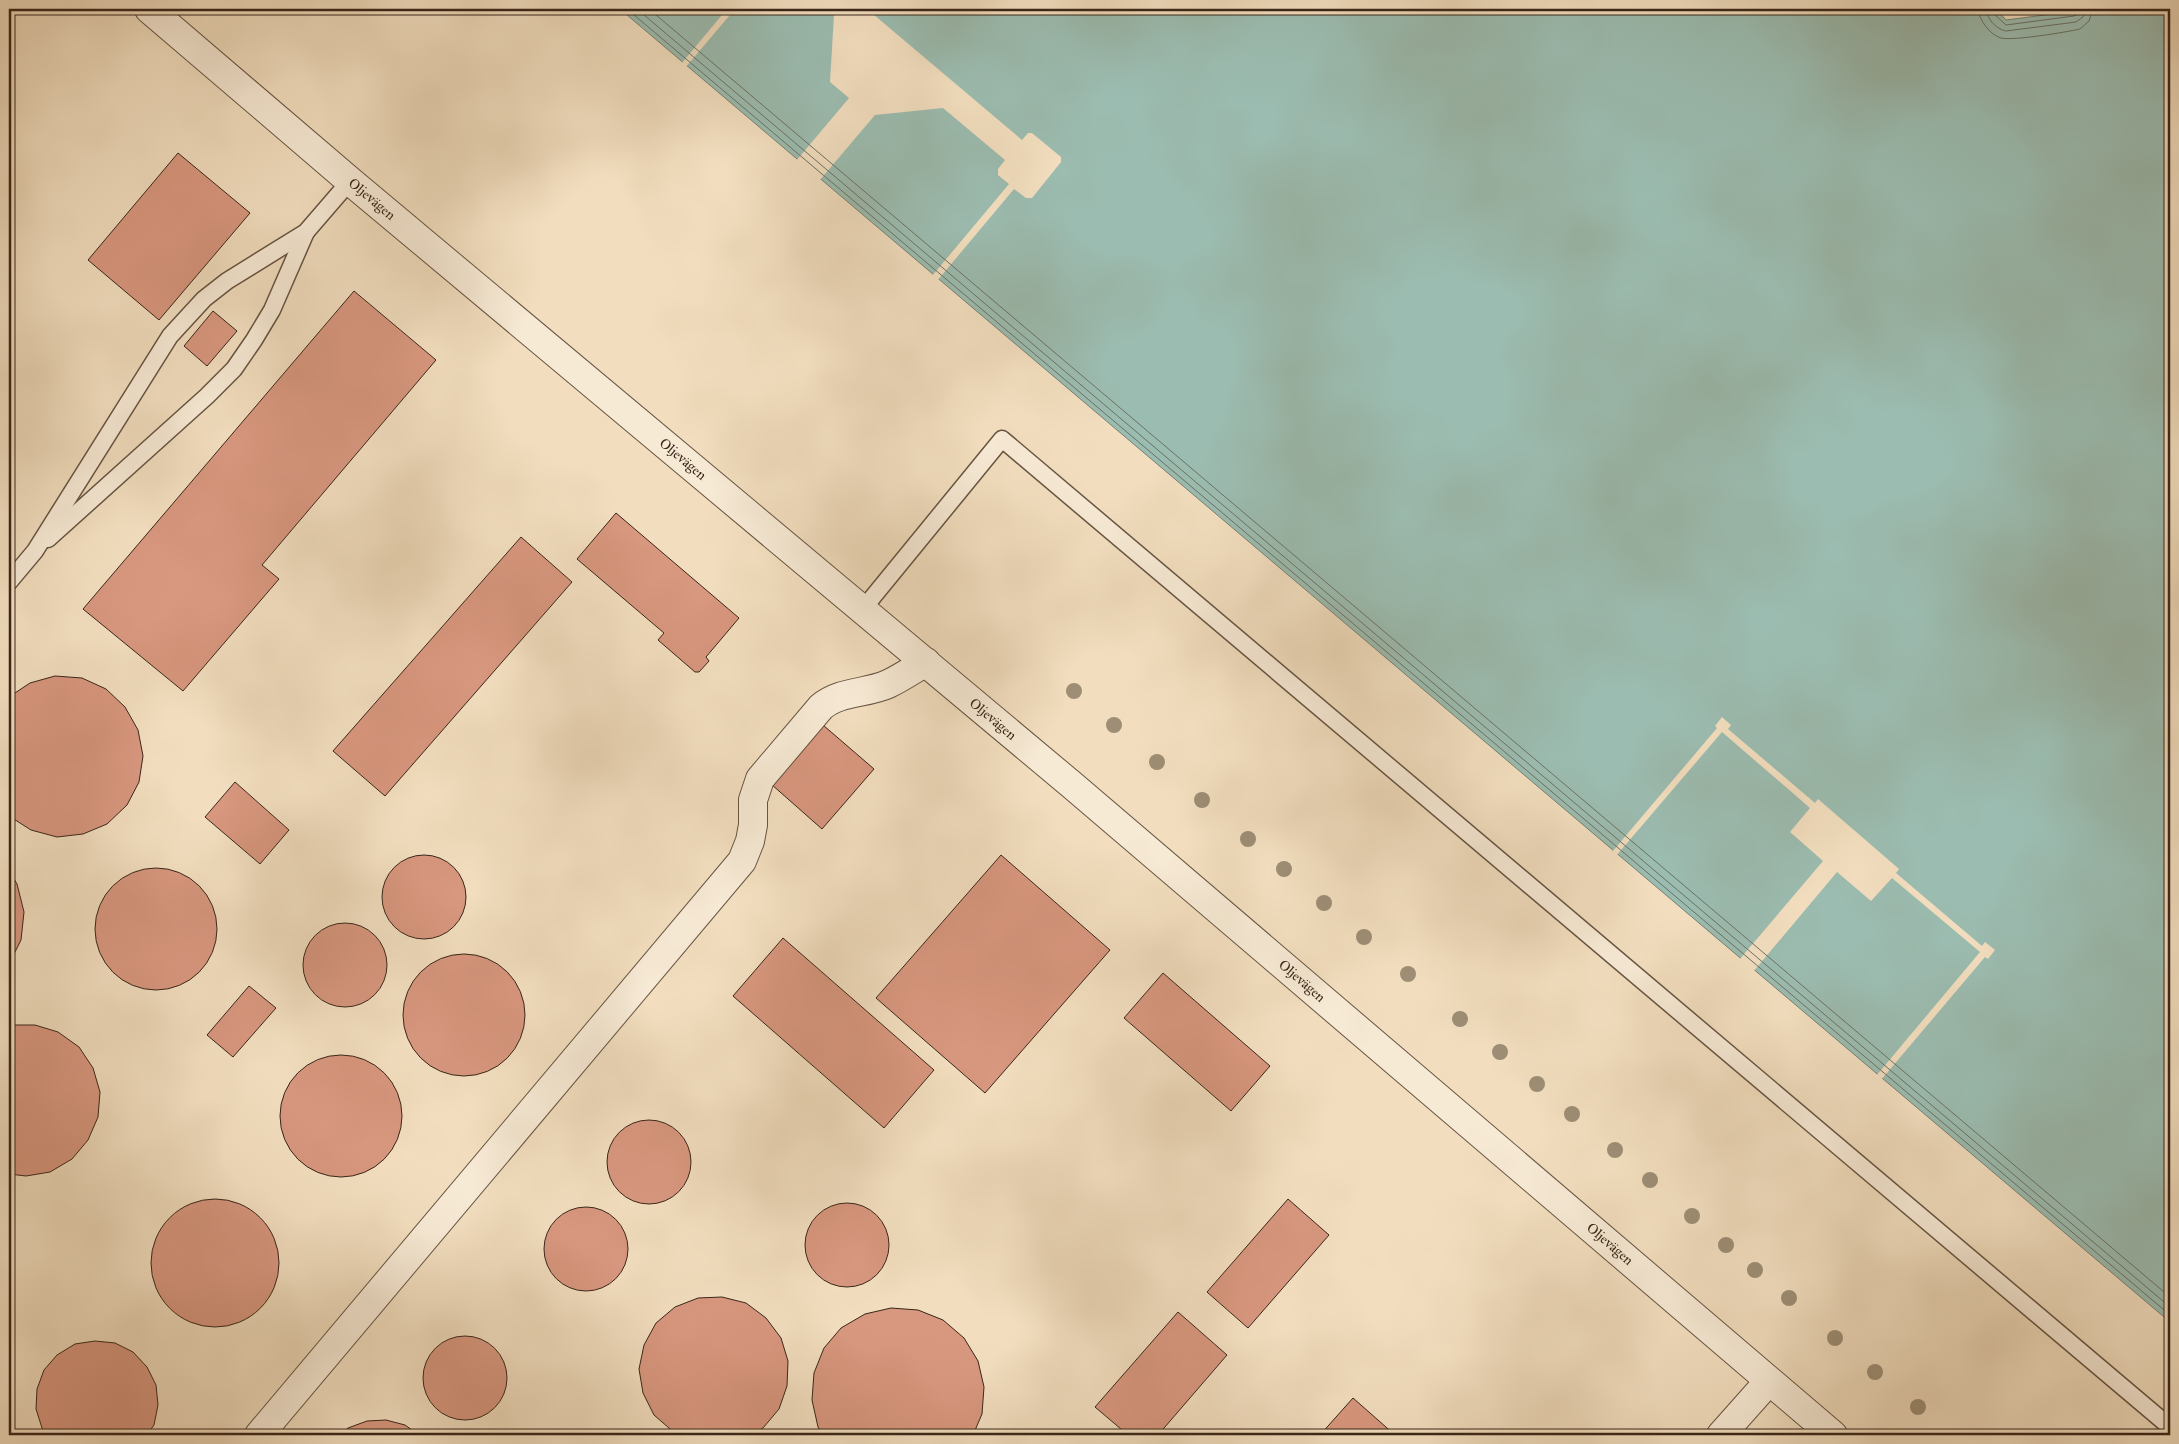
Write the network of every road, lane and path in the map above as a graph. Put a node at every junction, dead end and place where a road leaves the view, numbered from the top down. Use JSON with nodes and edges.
{"nodes":[{"id":1,"x":148,"y":9,"type":"edge"},
{"id":2,"x":350,"y":181,"type":"junction"},
{"id":3,"x":306,"y":232,"type":"junction"},
{"id":4,"x":35,"y":551,"type":"junction"},
{"id":5,"x":9,"y":582,"type":"edge"},
{"id":6,"x":863,"y":609,"type":"junction"},
{"id":7,"x":926,"y":662,"type":"junction"},
{"id":8,"x":1769,"y":1381,"type":"junction"},
{"id":9,"x":2170,"y":1427,"type":"edge"},
{"id":10,"x":259,"y":1435,"type":"edge"},
{"id":11,"x":1721,"y":1435,"type":"edge"},
{"id":12,"x":1833,"y":1435,"type":"edge"}],
"edges":[{"from":1,"to":2,"type":"street","name":"Oljevägen"},
{"from":2,"to":3,"type":"lane"},
{"from":2,"to":6,"type":"street","name":"Oljevägen"},
{"from":3,"to":4,"type":"lane"},
{"from":3,"to":4,"type":"lane"},
{"from":4,"to":5,"type":"lane"},
{"from":6,"to":7,"type":"street","name":"Oljevägen"},
{"from":6,"to":9,"type":"lane"},
{"from":7,"to":8,"type":"street","name":"Oljevägen"},
{"from":7,"to":10,"type":"street"},
{"from":8,"to":11,"type":"street"},
{"from":8,"to":12,"type":"street","name":"Oljevägen"}]}
